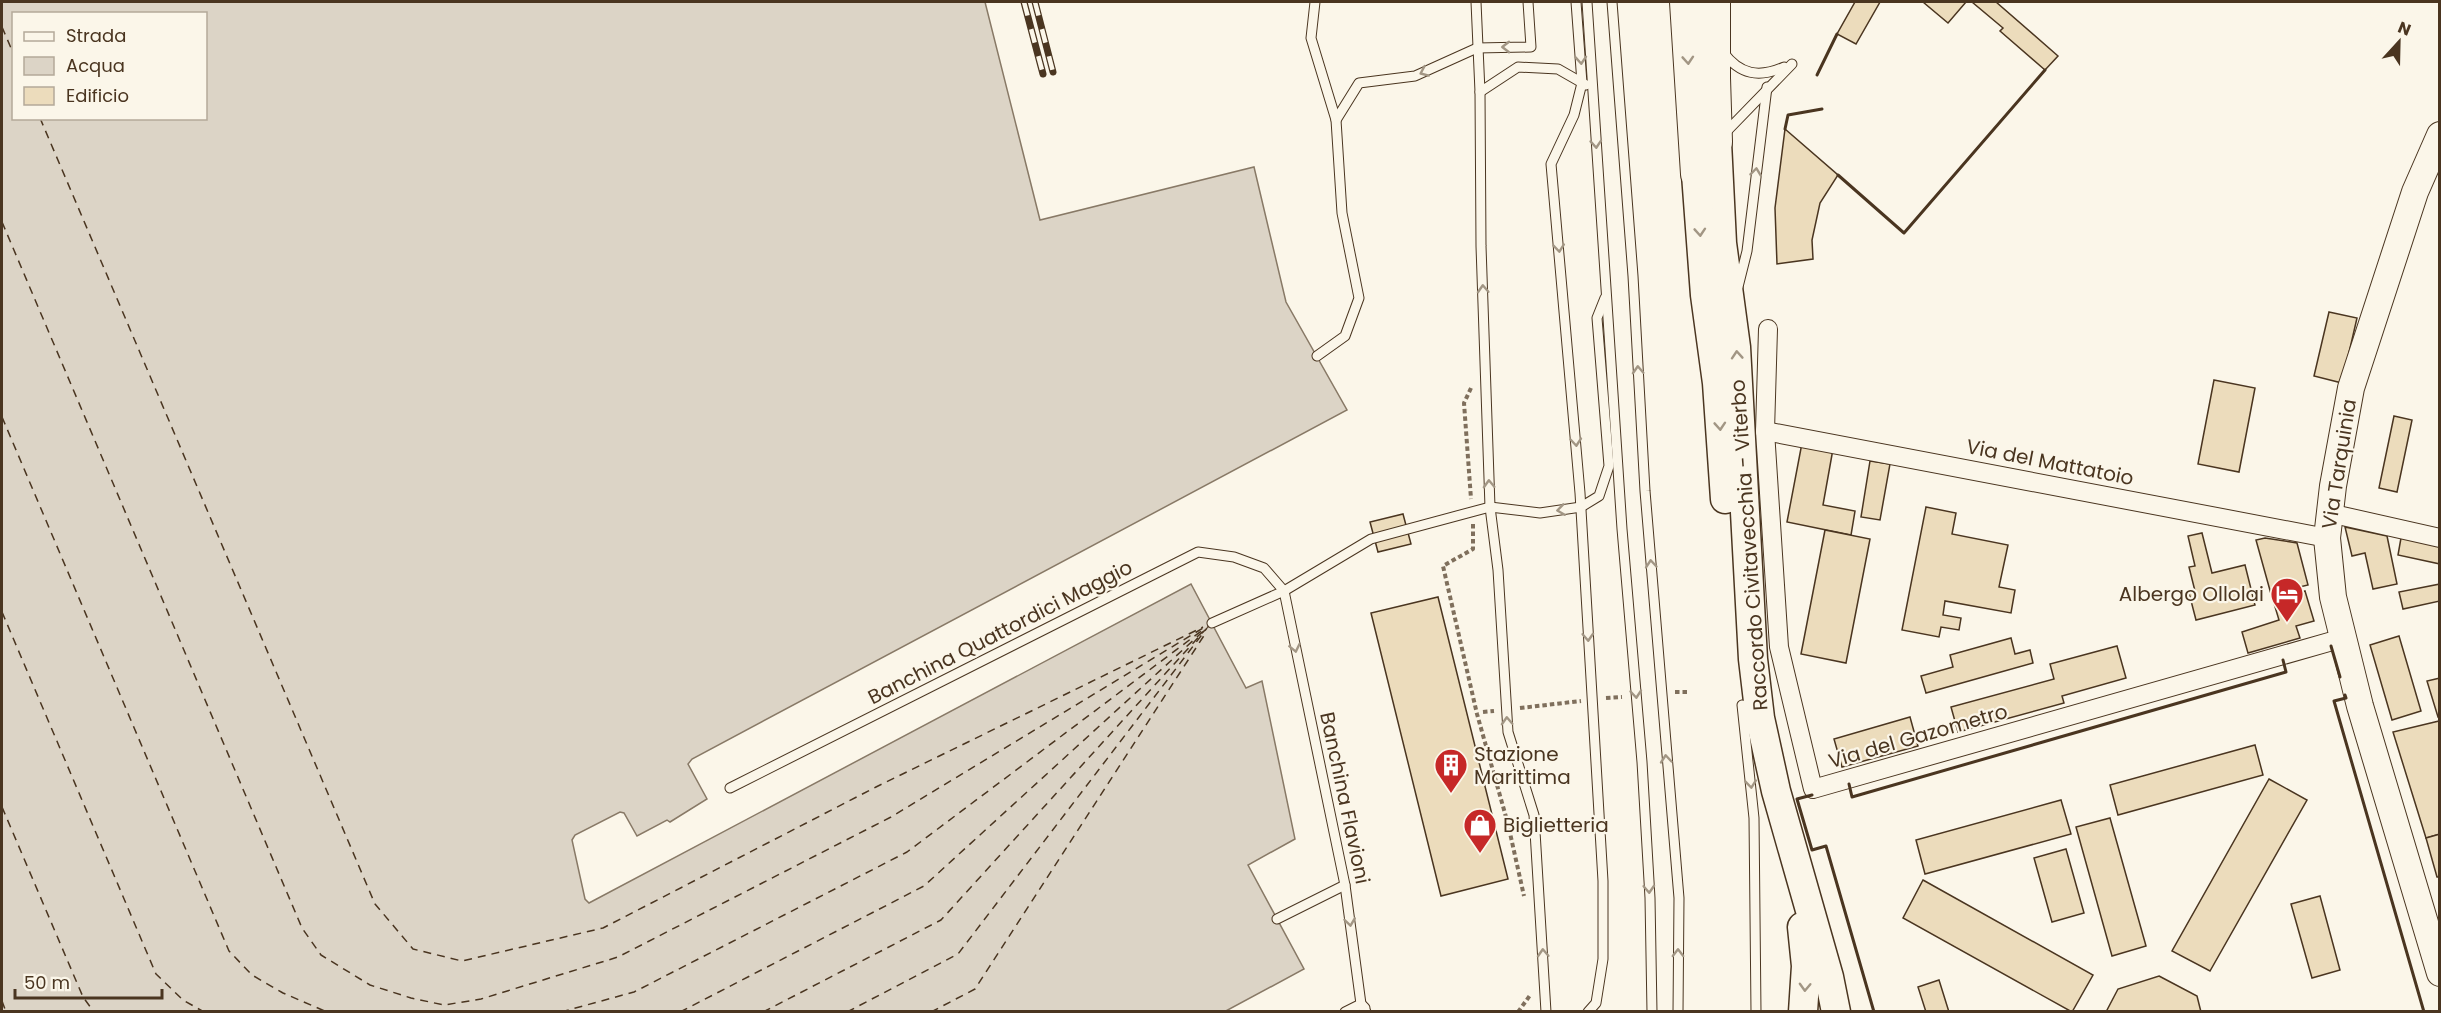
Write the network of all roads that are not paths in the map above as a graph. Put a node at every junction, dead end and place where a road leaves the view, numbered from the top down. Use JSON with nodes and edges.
{"nodes":[{"id":1,"x":1315,"y":2,"type":"edge"},
{"id":2,"x":1476,"y":2,"type":"edge"},
{"id":3,"x":1528,"y":2,"type":"edge"},
{"id":4,"x":1576,"y":2,"type":"edge"},
{"id":5,"x":1587,"y":2,"type":"edge"},
{"id":6,"x":1612,"y":2,"type":"edge"},
{"id":7,"x":1684,"y":2,"type":"edge"},
{"id":8,"x":1716,"y":2,"type":"edge"},
{"id":9,"x":1715,"y":40,"type":"junction"},
{"id":10,"x":1477,"y":48,"type":"junction"},
{"id":11,"x":1582,"y":83,"type":"junction"},
{"id":12,"x":1767,"y":87,"type":"junction"},
{"id":13,"x":1480,"y":92,"type":"junction"},
{"id":14,"x":1593,"y":92,"type":"junction"},
{"id":15,"x":1336,"y":120,"type":"junction"},
{"id":16,"x":2439,"y":135,"type":"edge"},
{"id":17,"x":1717,"y":142,"type":"junction"},
{"id":18,"x":1696,"y":174,"type":"junction"},
{"id":19,"x":1606,"y":294,"type":"junction"},
{"id":20,"x":1731,"y":312,"type":"junction"},
{"id":21,"x":1768,"y":329,"type":"dead end"},
{"id":22,"x":1317,"y":356,"type":"dead end"},
{"id":23,"x":1766,"y":431,"type":"junction"},
{"id":24,"x":1490,"y":507,"type":"junction"},
{"id":25,"x":1581,"y":507,"type":"junction"},
{"id":26,"x":2328,"y":525,"type":"junction"},
{"id":27,"x":2439,"y":538,"type":"edge"},
{"id":28,"x":1284,"y":591,"type":"junction"},
{"id":29,"x":1212,"y":623,"type":"dead end"},
{"id":30,"x":2343,"y":638,"type":"junction"},
{"id":31,"x":1742,"y":705,"type":"junction"},
{"id":32,"x":730,"y":788,"type":"dead end"},
{"id":33,"x":1345,"y":885,"type":"junction"},
{"id":34,"x":1277,"y":919,"type":"dead end"},
{"id":35,"x":2439,"y":973,"type":"edge"},
{"id":36,"x":1365,"y":1009,"type":"edge"},
{"id":37,"x":1345,"y":1011,"type":"edge"},
{"id":38,"x":1546,"y":1011,"type":"edge"},
{"id":39,"x":1588,"y":1011,"type":"edge"},
{"id":40,"x":1652,"y":1011,"type":"edge"},
{"id":41,"x":1678,"y":1011,"type":"edge"},
{"id":42,"x":1756,"y":1011,"type":"edge"},
{"id":43,"x":1803,"y":1011,"type":"edge"},
{"id":44,"x":1836,"y":1011,"type":"edge"}],
"edges":[{"from":1,"to":15,"type":"lane"},
{"from":2,"to":10,"type":"lane"},
{"from":3,"to":10,"type":"lane","one_way":true},
{"from":4,"to":11,"type":"lane","one_way":true},
{"from":5,"to":14,"type":"lane"},
{"from":41,"to":6,"type":"lane","one_way":true},
{"from":7,"to":18,"type":"highway","one_way":true},
{"from":8,"to":9,"type":"highway"},
{"from":9,"to":12,"type":"lane"},
{"from":9,"to":17,"type":"highway"},
{"from":10,"to":13,"type":"lane"},
{"from":10,"to":15,"type":"lane","one_way":true},
{"from":11,"to":13,"type":"lane"},
{"from":11,"to":14,"type":"lane"},
{"from":11,"to":25,"type":"lane","one_way":true},
{"from":12,"to":17,"type":"lane"},
{"from":20,"to":12,"type":"lane","one_way":true},
{"from":24,"to":13,"type":"lane","one_way":true},
{"from":14,"to":19,"type":"lane","one_way":true},
{"from":15,"to":22,"type":"lane"},
{"from":16,"to":26,"type":"main road","name":"Via Tarquinia"},
{"from":17,"to":18,"type":"lane"},
{"from":17,"to":20,"type":"main road","name":"Raccordo Civitavecchia - Viterbo"},
{"from":18,"to":31,"type":"main road","name":"Raccordo Civitavecchia - Viterbo","one_way":true},
{"from":19,"to":25,"type":"lane"},
{"from":19,"to":40,"type":"lane","one_way":true},
{"from":44,"to":20,"type":"main road","name":"Raccordo Civitavecchia - Viterbo","one_way":true},
{"from":21,"to":23,"type":"street","name":"Via del Gazometro"},
{"from":23,"to":26,"type":"street","name":"Via del Mattatoio"},
{"from":23,"to":30,"type":"street","name":"Via del Gazometro"},
{"from":25,"to":24,"type":"lane","one_way":true},
{"from":24,"to":28,"type":"lane"},
{"from":38,"to":24,"type":"lane","one_way":true},
{"from":25,"to":39,"type":"lane","one_way":true},
{"from":26,"to":27,"type":"street","name":"Via del Mattatoio"},
{"from":26,"to":30,"type":"main road","name":"Via Tarquinia"},
{"from":28,"to":29,"type":"lane"},
{"from":28,"to":32,"type":"lane","name":"Banchina Quattordici Maggio"},
{"from":28,"to":33,"type":"lane","name":"Banchina Flavioni","one_way":true},
{"from":30,"to":35,"type":"main road","name":"Via Tarquinia"},
{"from":31,"to":42,"type":"lane","one_way":true},
{"from":31,"to":43,"type":"main road","name":"Raccordo Civitavecchia - Viterbo","one_way":true},
{"from":33,"to":34,"type":"lane"},
{"from":33,"to":36,"type":"lane","name":"Banchina Flavioni","one_way":true},
{"from":36,"to":37,"type":"lane"}]}
